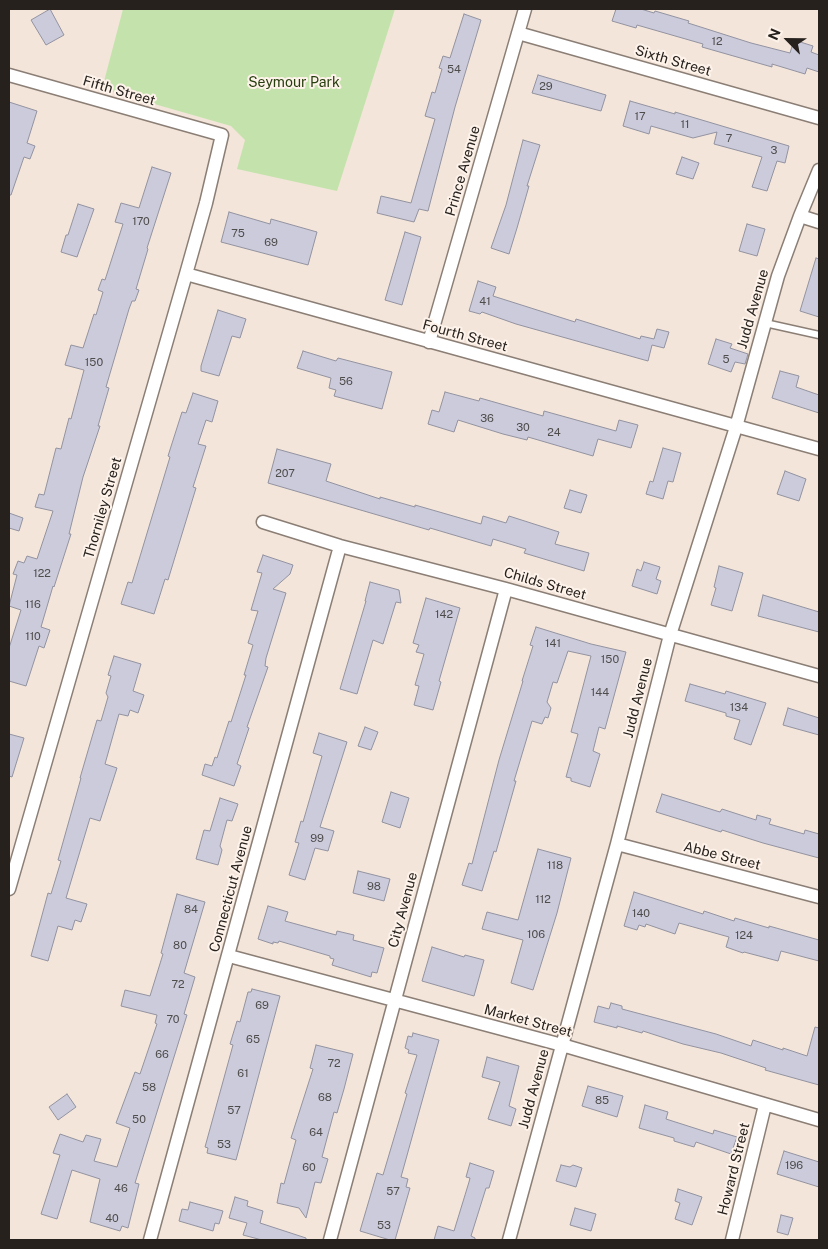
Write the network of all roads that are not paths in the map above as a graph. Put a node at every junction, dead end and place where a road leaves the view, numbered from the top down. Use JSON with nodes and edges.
{"nodes":[{"id":1,"x":525,"y":9,"type":"edge"},
{"id":2,"x":518,"y":33,"type":"junction"},
{"id":3,"x":9,"y":75,"type":"edge"},
{"id":4,"x":819,"y":118,"type":"edge"},
{"id":5,"x":222,"y":135,"type":"joint"},
{"id":6,"x":819,"y":170,"type":"edge"},
{"id":7,"x":800,"y":216,"type":"junction"},
{"id":8,"x":819,"y":222,"type":"edge"},
{"id":9,"x":186,"y":274,"type":"junction"},
{"id":10,"x":765,"y":322,"type":"junction"},
{"id":11,"x":819,"y":335,"type":"edge"},
{"id":12,"x":429,"y":342,"type":"junction"},
{"id":13,"x":736,"y":427,"type":"junction"},
{"id":14,"x":819,"y":449,"type":"edge"},
{"id":15,"x":263,"y":522,"type":"dead end"},
{"id":16,"x":340,"y":546,"type":"junction"},
{"id":17,"x":506,"y":589,"type":"junction"},
{"id":18,"x":670,"y":635,"type":"junction"},
{"id":19,"x":819,"y":676,"type":"edge"},
{"id":20,"x":617,"y":844,"type":"junction"},
{"id":21,"x":9,"y":889,"type":"edge"},
{"id":22,"x":819,"y":896,"type":"edge"},
{"id":23,"x":229,"y":956,"type":"junction"},
{"id":24,"x":394,"y":1000,"type":"junction"},
{"id":25,"x":562,"y":1045,"type":"junction"},
{"id":26,"x":765,"y":1105,"type":"junction"},
{"id":27,"x":819,"y":1120,"type":"edge"},
{"id":28,"x":150,"y":1240,"type":"edge"},
{"id":29,"x":330,"y":1240,"type":"edge"},
{"id":30,"x":509,"y":1240,"type":"edge"},
{"id":31,"x":732,"y":1240,"type":"edge"}],
"edges":[{"from":1,"to":2,"type":"street","name":"Prince Avenue"},
{"from":2,"to":4,"type":"street","name":"Sixth Street"},
{"from":2,"to":12,"type":"street","name":"Prince Avenue"},
{"from":3,"to":5,"type":"street","name":"Fifth Street"},
{"from":5,"to":9,"type":"street","name":"Thorniley Street"},
{"from":6,"to":7,"type":"street","name":"Judd Avenue"},
{"from":7,"to":8,"type":"street"},
{"from":7,"to":10,"type":"street","name":"Judd Avenue"},
{"from":9,"to":12,"type":"street","name":"Fourth Street"},
{"from":9,"to":21,"type":"street","name":"Thorniley Street"},
{"from":10,"to":11,"type":"lane"},
{"from":10,"to":13,"type":"street","name":"Judd Avenue"},
{"from":12,"to":13,"type":"street","name":"Fourth Street"},
{"from":13,"to":14,"type":"street","name":"Fourth Street"},
{"from":13,"to":18,"type":"street","name":"Judd Avenue"},
{"from":15,"to":16,"type":"street","name":"Childs Street"},
{"from":16,"to":17,"type":"street","name":"Childs Street"},
{"from":16,"to":23,"type":"street","name":"Connecticut Avenue"},
{"from":17,"to":18,"type":"street","name":"Childs Street"},
{"from":17,"to":24,"type":"street","name":"City Avenue"},
{"from":18,"to":19,"type":"street","name":"Childs Street"},
{"from":18,"to":20,"type":"street","name":"Judd Avenue"},
{"from":20,"to":22,"type":"street","name":"Abbe Street"},
{"from":20,"to":25,"type":"street","name":"Judd Avenue"},
{"from":23,"to":24,"type":"street","name":"Market Street"},
{"from":23,"to":28,"type":"street","name":"Connecticut Avenue"},
{"from":24,"to":25,"type":"street","name":"Market Street"},
{"from":24,"to":29,"type":"street","name":"City Avenue"},
{"from":25,"to":26,"type":"street","name":"Market Street"},
{"from":25,"to":30,"type":"street","name":"Judd Avenue"},
{"from":26,"to":27,"type":"street","name":"Market Street"},
{"from":26,"to":31,"type":"street","name":"Howard Street"}]}
